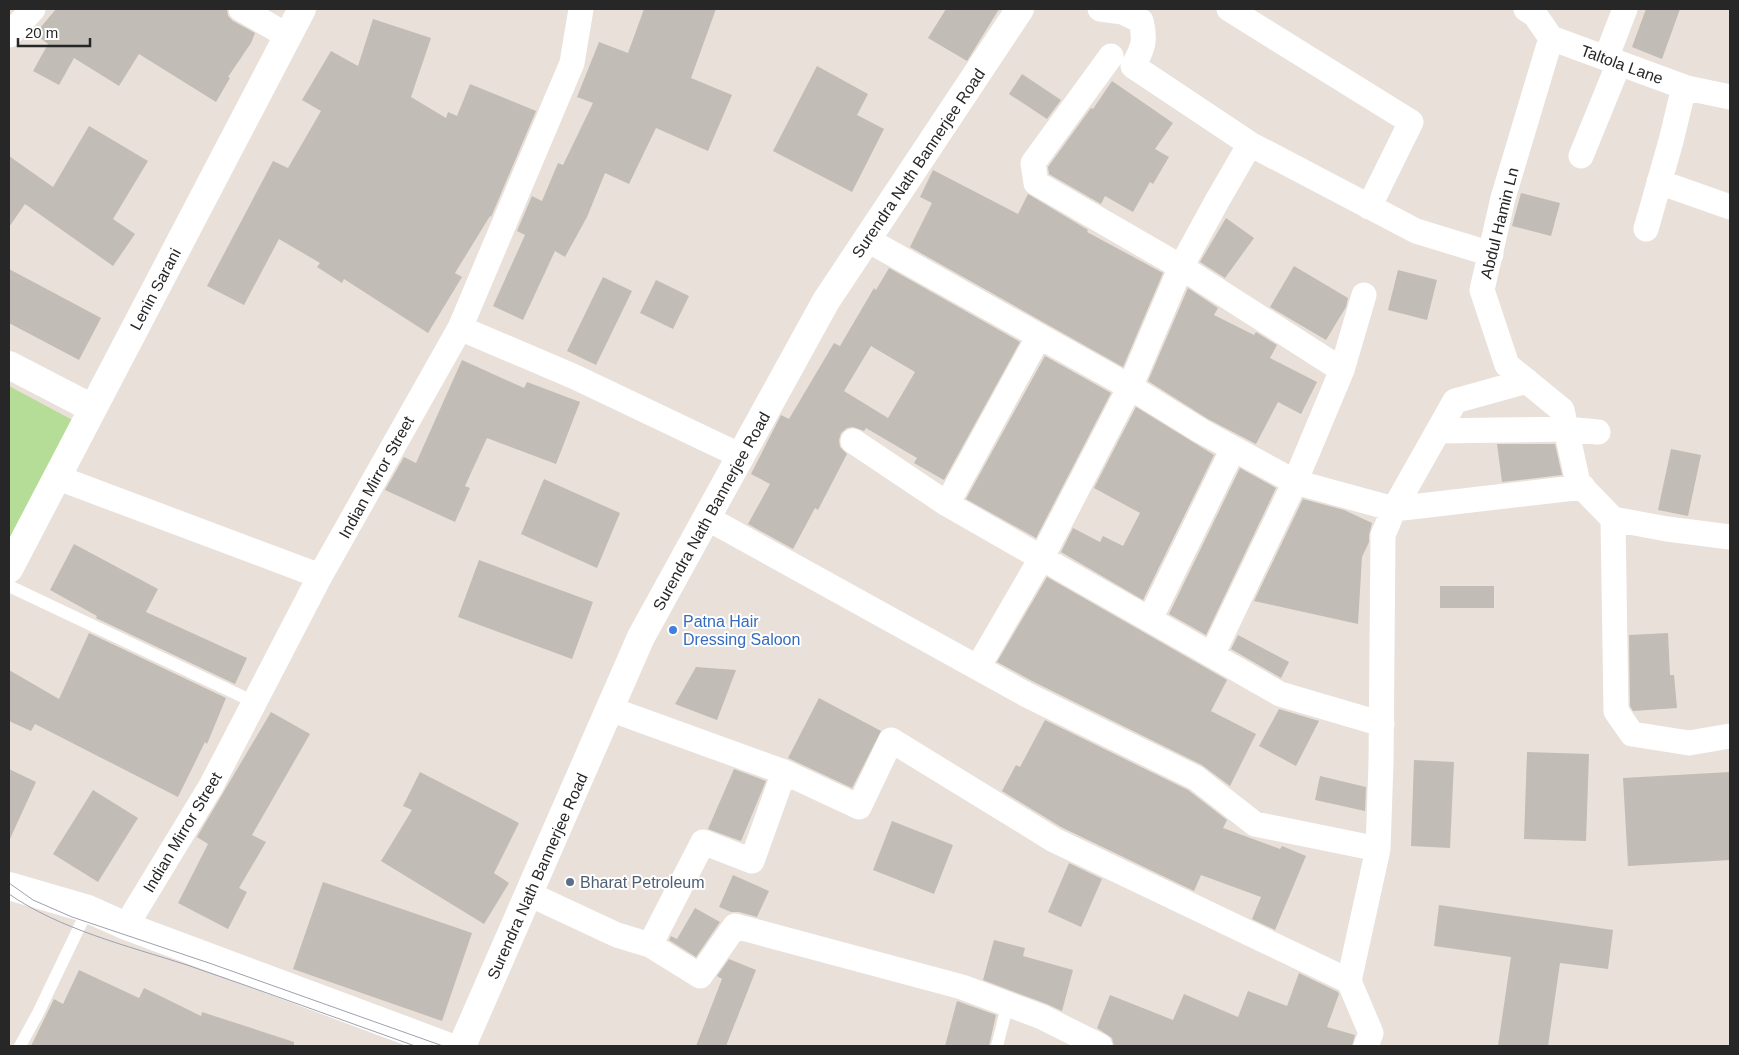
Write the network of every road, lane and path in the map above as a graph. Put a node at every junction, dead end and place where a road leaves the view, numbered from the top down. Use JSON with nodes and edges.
{"nodes":[{"id":1,"x":33,"y":9,"type":"edge"},
{"id":2,"x":241,"y":9,"type":"edge"},
{"id":3,"x":302,"y":9,"type":"edge"},
{"id":4,"x":581,"y":9,"type":"edge"},
{"id":5,"x":1020,"y":9,"type":"edge"},
{"id":6,"x":1100,"y":9,"type":"edge"},
{"id":7,"x":1229,"y":9,"type":"edge"},
{"id":8,"x":1526,"y":9,"type":"edge"},
{"id":9,"x":1625,"y":9,"type":"edge"},
{"id":10,"x":9,"y":35,"type":"edge"},
{"id":11,"x":288,"y":36,"type":"junction"},
{"id":12,"x":1551,"y":38,"type":"junction"},
{"id":13,"x":1111,"y":56,"type":"dead end"},
{"id":14,"x":1612,"y":60,"type":"junction"},
{"id":15,"x":1684,"y":86,"type":"junction"},
{"id":16,"x":1730,"y":98,"type":"edge"},
{"id":17,"x":1250,"y":144,"type":"junction"},
{"id":18,"x":1581,"y":156,"type":"dead end"},
{"id":19,"x":1659,"y":182,"type":"junction"},
{"id":20,"x":1370,"y":207,"type":"junction"},
{"id":21,"x":1730,"y":207,"type":"edge"},
{"id":22,"x":1646,"y":228,"type":"dead end"},
{"id":23,"x":866,"y":239,"type":"junction"},
{"id":24,"x":1491,"y":254,"type":"junction"},
{"id":25,"x":1181,"y":268,"type":"junction"},
{"id":26,"x":1364,"y":295,"type":"dead end"},
{"id":27,"x":460,"y":328,"type":"junction"},
{"id":28,"x":1038,"y":336,"type":"junction"},
{"id":29,"x":9,"y":365,"type":"edge"},
{"id":30,"x":1342,"y":370,"type":"junction"},
{"id":31,"x":1527,"y":381,"type":"junction"},
{"id":32,"x":1130,"y":387,"type":"junction"},
{"id":33,"x":92,"y":408,"type":"junction"},
{"id":34,"x":1566,"y":429,"type":"junction"},
{"id":35,"x":1438,"y":431,"type":"junction"},
{"id":36,"x":1598,"y":432,"type":"dead end"},
{"id":37,"x":853,"y":441,"type":"dead end"},
{"id":38,"x":1233,"y":449,"type":"junction"},
{"id":39,"x":741,"y":456,"type":"junction"},
{"id":40,"x":56,"y":477,"type":"junction"},
{"id":41,"x":1295,"y":482,"type":"junction"},
{"id":42,"x":1582,"y":487,"type":"junction"},
{"id":43,"x":948,"y":504,"type":"junction"},
{"id":44,"x":1394,"y":509,"type":"junction"},
{"id":45,"x":707,"y":518,"type":"junction"},
{"id":46,"x":1613,"y":519,"type":"junction"},
{"id":47,"x":1730,"y":537,"type":"edge"},
{"id":48,"x":1042,"y":557,"type":"junction"},
{"id":49,"x":9,"y":569,"type":"edge"},
{"id":50,"x":320,"y":576,"type":"junction"},
{"id":51,"x":9,"y":586,"type":"edge"},
{"id":52,"x":1150,"y":619,"type":"junction"},
{"id":53,"x":1212,"y":654,"type":"junction"},
{"id":54,"x":978,"y":667,"type":"junction"},
{"id":55,"x":254,"y":702,"type":"junction"},
{"id":56,"x":610,"y":709,"type":"junction"},
{"id":57,"x":1382,"y":724,"type":"junction"},
{"id":58,"x":1730,"y":736,"type":"edge"},
{"id":59,"x":784,"y":772,"type":"junction"},
{"id":60,"x":1378,"y":849,"type":"junction"},
{"id":61,"x":9,"y":886,"type":"edge"},
{"id":62,"x":529,"y":894,"type":"junction"},
{"id":63,"x":88,"y":909,"type":"junction"},
{"id":64,"x":126,"y":926,"type":"junction"},
{"id":65,"x":650,"y":945,"type":"junction"},
{"id":66,"x":1350,"y":981,"type":"junction"},
{"id":67,"x":1008,"y":1003,"type":"junction"},
{"id":68,"x":20,"y":1046,"type":"edge"},
{"id":69,"x":447,"y":1046,"type":"edge"},
{"id":70,"x":462,"y":1046,"type":"edge"},
{"id":71,"x":997,"y":1046,"type":"edge"},
{"id":72,"x":1100,"y":1046,"type":"edge"},
{"id":73,"x":1366,"y":1046,"type":"edge"}],
"edges":[{"from":1,"to":10,"type":"street"},
{"from":2,"to":11,"type":"street"},
{"from":3,"to":11,"type":"main road","name":"Lenin Sarani"},
{"from":4,"to":27,"type":"street","name":"Indian Mirror Street"},
{"from":5,"to":23,"type":"main road","name":"Surendra Nath Bannerjee Road"},
{"from":6,"to":17,"type":"street"},
{"from":7,"to":20,"type":"street"},
{"from":8,"to":12,"type":"street"},
{"from":9,"to":14,"type":"street"},
{"from":11,"to":33,"type":"main road","name":"Lenin Sarani"},
{"from":12,"to":14,"type":"street","name":"Taltola Lane"},
{"from":12,"to":24,"type":"street","name":"Abdul Hamin Ln"},
{"from":13,"to":25,"type":"street"},
{"from":14,"to":15,"type":"street","name":"Taltola Lane"},
{"from":14,"to":18,"type":"street"},
{"from":15,"to":16,"type":"street","name":"Taltola Lane"},
{"from":15,"to":19,"type":"street"},
{"from":17,"to":20,"type":"street"},
{"from":17,"to":25,"type":"street"},
{"from":19,"to":21,"type":"street"},
{"from":19,"to":22,"type":"street"},
{"from":20,"to":24,"type":"street"},
{"from":23,"to":28,"type":"street"},
{"from":23,"to":39,"type":"main road","name":"Surendra Nath Bannerjee Road"},
{"from":24,"to":31,"type":"street","name":"Abdul Hamin Ln"},
{"from":25,"to":30,"type":"street"},
{"from":25,"to":32,"type":"street"},
{"from":26,"to":30,"type":"street"},
{"from":27,"to":39,"type":"street"},
{"from":27,"to":50,"type":"street","name":"Indian Mirror Street"},
{"from":28,"to":32,"type":"street"},
{"from":28,"to":43,"type":"street"},
{"from":29,"to":33,"type":"main road"},
{"from":30,"to":41,"type":"street"},
{"from":31,"to":34,"type":"street","name":"Abdul Hamin Ln"},
{"from":31,"to":35,"type":"street"},
{"from":32,"to":38,"type":"street"},
{"from":32,"to":48,"type":"street"},
{"from":33,"to":40,"type":"main road","name":"Lenin Sarani"},
{"from":34,"to":35,"type":"street"},
{"from":34,"to":36,"type":"street"},
{"from":34,"to":42,"type":"street","name":"Abdul Hamin Ln"},
{"from":35,"to":44,"type":"street"},
{"from":37,"to":43,"type":"street"},
{"from":38,"to":41,"type":"street"},
{"from":38,"to":52,"type":"street"},
{"from":39,"to":45,"type":"main road","name":"Surendra Nath Bannerjee Road"},
{"from":40,"to":49,"type":"main road","name":"Lenin Sarani"},
{"from":40,"to":50,"type":"street"},
{"from":41,"to":44,"type":"street"},
{"from":41,"to":53,"type":"street"},
{"from":42,"to":44,"type":"street"},
{"from":42,"to":46,"type":"street","name":"Abdul Hamin Ln"},
{"from":43,"to":48,"type":"street"},
{"from":44,"to":57,"type":"street"},
{"from":45,"to":54,"type":"street"},
{"from":45,"to":56,"type":"main road","name":"Surendra Nath Bannerjee Road"},
{"from":46,"to":47,"type":"street"},
{"from":46,"to":58,"type":"street"},
{"from":48,"to":52,"type":"street"},
{"from":48,"to":54,"type":"street"},
{"from":50,"to":55,"type":"street","name":"Indian Mirror Street"},
{"from":51,"to":55,"type":"lane"},
{"from":52,"to":53,"type":"street"},
{"from":53,"to":57,"type":"street"},
{"from":54,"to":60,"type":"street"},
{"from":55,"to":64,"type":"street","name":"Indian Mirror Street"},
{"from":56,"to":59,"type":"street"},
{"from":56,"to":62,"type":"main road","name":"Surendra Nath Bannerjee Road"},
{"from":57,"to":60,"type":"street"},
{"from":59,"to":65,"type":"street"},
{"from":59,"to":66,"type":"street"},
{"from":60,"to":66,"type":"street"},
{"from":61,"to":63,"type":"main road"},
{"from":62,"to":65,"type":"street"},
{"from":62,"to":70,"type":"main road","name":"Surendra Nath Bannerjee Road"},
{"from":63,"to":64,"type":"main road"},
{"from":63,"to":68,"type":"lane"},
{"from":64,"to":69,"type":"main road"},
{"from":65,"to":67,"type":"street"},
{"from":66,"to":73,"type":"street"},
{"from":67,"to":71,"type":"lane"},
{"from":67,"to":72,"type":"street"}]}
